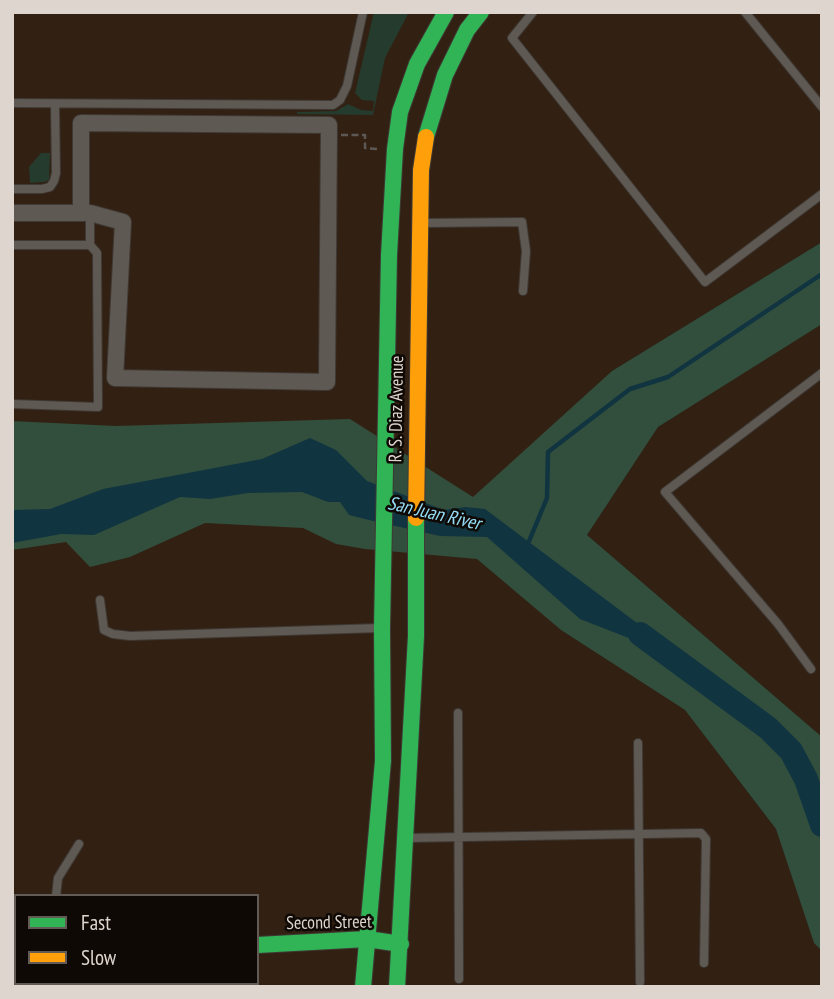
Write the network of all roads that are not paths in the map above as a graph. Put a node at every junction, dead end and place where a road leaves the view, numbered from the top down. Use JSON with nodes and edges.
{"nodes":[{"id":1,"x":363,"y":12,"type":"edge"},
{"id":2,"x":446,"y":12,"type":"edge"},
{"id":3,"x":481,"y":12,"type":"edge"},
{"id":4,"x":533,"y":12,"type":"edge"},
{"id":5,"x":745,"y":12,"type":"edge"},
{"id":6,"x":417,"y":64,"type":"junction"},
{"id":7,"x":444,"y":75,"type":"junction"},
{"id":8,"x":12,"y":103,"type":"edge"},
{"id":9,"x":55,"y":104,"type":"junction"},
{"id":10,"x":822,"y":107,"type":"edge"},
{"id":11,"x":12,"y":189,"type":"edge"},
{"id":12,"x":822,"y":194,"type":"edge"},
{"id":13,"x":86,"y":213,"type":"junction"},
{"id":14,"x":12,"y":214,"type":"edge"},
{"id":15,"x":420,"y":223,"type":"junction"},
{"id":16,"x":12,"y":245,"type":"edge"},
{"id":17,"x":90,"y":245,"type":"junction"},
{"id":18,"x":389,"y":255,"type":"junction"},
{"id":19,"x":419,"y":256,"type":"junction"},
{"id":20,"x":523,"y":291,"type":"dead end"},
{"id":21,"x":822,"y":373,"type":"edge"},
{"id":22,"x":12,"y":404,"type":"edge"},
{"id":23,"x":100,"y":600,"type":"dead end"},
{"id":24,"x":382,"y":628,"type":"junction"},
{"id":25,"x":811,"y":669,"type":"dead end"},
{"id":26,"x":458,"y":713,"type":"dead end"},
{"id":27,"x":638,"y":743,"type":"dead end"},
{"id":28,"x":639,"y":834,"type":"junction"},
{"id":29,"x":459,"y":837,"type":"junction"},
{"id":30,"x":406,"y":838,"type":"junction"},
{"id":31,"x":79,"y":844,"type":"dead end"},
{"id":32,"x":56,"y":894,"type":"edge"},
{"id":33,"x":367,"y":939,"type":"junction"},
{"id":34,"x":401,"y":944,"type":"junction"},
{"id":35,"x":259,"y":945,"type":"edge"},
{"id":36,"x":704,"y":963,"type":"dead end"},
{"id":37,"x":459,"y":979,"type":"dead end"},
{"id":38,"x":640,"y":982,"type":"dead end"},
{"id":39,"x":363,"y":987,"type":"edge"},
{"id":40,"x":397,"y":987,"type":"edge"}],
"edges":[{"from":1,"to":9,"type":"lane"},
{"from":2,"to":6,"type":"street","name":"R. S. Diaz Avenue"},
{"from":3,"to":7,"type":"street","name":"R. S. Diaz Avenue"},
{"from":4,"to":12,"type":"lane"},
{"from":5,"to":10,"type":"lane"},
{"from":6,"to":7,"type":"street"},
{"from":6,"to":18,"type":"street","name":"R. S. Diaz Avenue"},
{"from":7,"to":15,"type":"street","name":"R. S. Diaz Avenue"},
{"from":8,"to":9,"type":"lane"},
{"from":9,"to":11,"type":"lane"},
{"from":13,"to":13,"type":"street"},
{"from":13,"to":14,"type":"street"},
{"from":13,"to":17,"type":"lane"},
{"from":15,"to":19,"type":"street","name":"R. S. Diaz Avenue"},
{"from":15,"to":20,"type":"lane"},
{"from":16,"to":17,"type":"lane"},
{"from":17,"to":22,"type":"lane"},
{"from":18,"to":19,"type":"street"},
{"from":18,"to":24,"type":"street","name":"R. S. Diaz Avenue"},
{"from":19,"to":30,"type":"street","name":"R. S. Diaz Avenue"},
{"from":21,"to":25,"type":"lane"},
{"from":23,"to":24,"type":"lane"},
{"from":24,"to":33,"type":"street","name":"R. S. Diaz Avenue"},
{"from":26,"to":29,"type":"lane"},
{"from":27,"to":28,"type":"lane"},
{"from":28,"to":29,"type":"lane"},
{"from":28,"to":36,"type":"lane"},
{"from":28,"to":38,"type":"lane"},
{"from":29,"to":30,"type":"lane"},
{"from":29,"to":37,"type":"lane"},
{"from":30,"to":34,"type":"street","name":"R. S. Diaz Avenue"},
{"from":31,"to":32,"type":"lane"},
{"from":33,"to":34,"type":"street","name":"Second Street"},
{"from":33,"to":35,"type":"street","name":"Second Street"},
{"from":33,"to":39,"type":"street","name":"R. S. Diaz Avenue"},
{"from":34,"to":40,"type":"street","name":"R. S. Diaz Avenue"}]}
